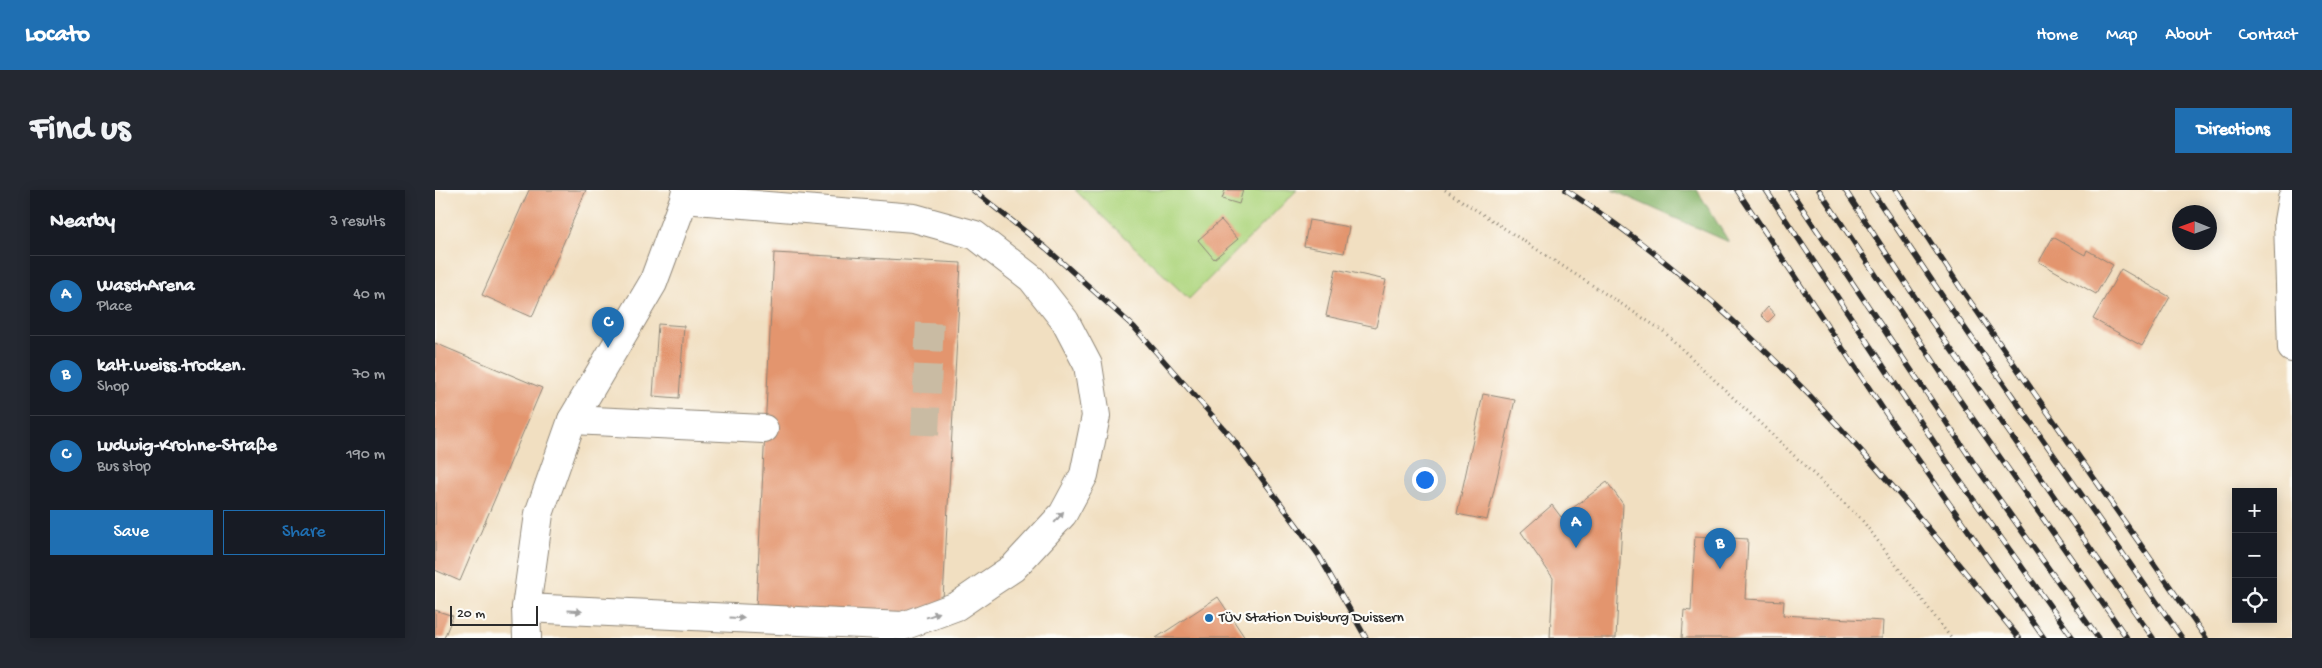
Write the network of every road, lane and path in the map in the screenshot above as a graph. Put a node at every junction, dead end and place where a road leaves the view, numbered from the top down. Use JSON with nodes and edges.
{"nodes":[{"id":1,"x":1445,"y":190,"type":"edge"},
{"id":2,"x":685,"y":194,"type":"edge"},
{"id":3,"x":2292,"y":199,"type":"edge"},
{"id":4,"x":2292,"y":348,"type":"edge"},
{"id":5,"x":572,"y":420,"type":"junction"},
{"id":6,"x":765,"y":429,"type":"dead end"},
{"id":7,"x":526,"y":608,"type":"junction"},
{"id":8,"x":527,"y":638,"type":"edge"},
{"id":9,"x":1951,"y":638,"type":"edge"}],
"edges":[{"from":1,"to":9,"type":"path"},
{"from":2,"to":5,"type":"street"},
{"from":7,"to":2,"type":"street","one_way":true},
{"from":3,"to":4,"type":"street"},
{"from":5,"to":6,"type":"street"},
{"from":5,"to":7,"type":"street"},
{"from":7,"to":8,"type":"street"}]}
